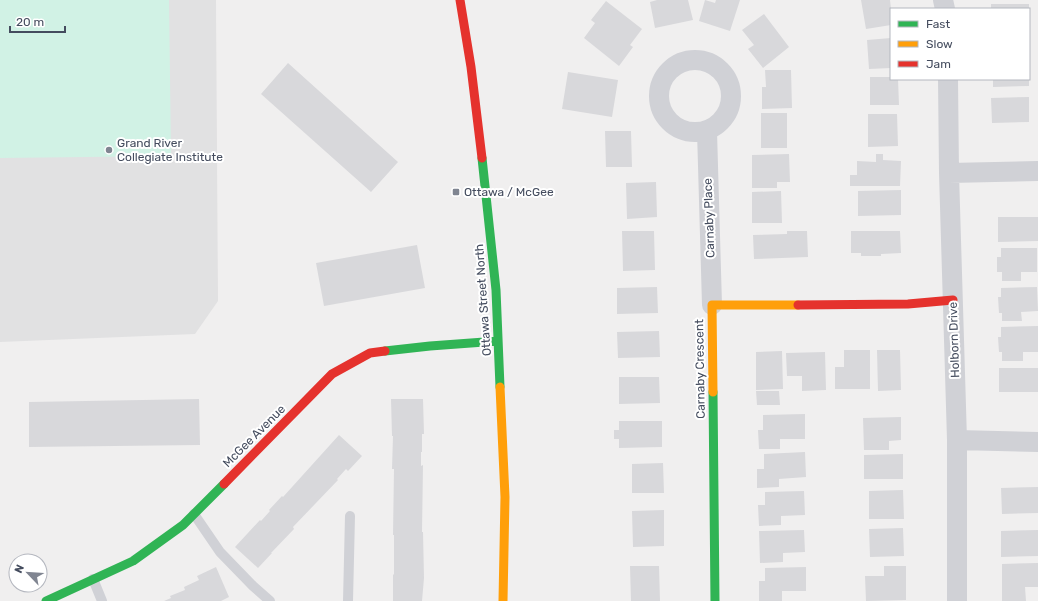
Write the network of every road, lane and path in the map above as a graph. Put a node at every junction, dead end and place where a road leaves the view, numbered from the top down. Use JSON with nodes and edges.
{"nodes":[{"id":1,"x":460,"y":0,"type":"edge"},
{"id":2,"x":948,"y":80,"type":"edge"},
{"id":3,"x":707,"y":131,"type":"dead end"},
{"id":4,"x":1038,"y":171,"type":"edge"},
{"id":5,"x":949,"y":173,"type":"junction"},
{"id":6,"x":953,"y":300,"type":"junction"},
{"id":7,"x":712,"y":305,"type":"junction"},
{"id":8,"x":498,"y":341,"type":"junction"},
{"id":9,"x":957,"y":440,"type":"junction"},
{"id":10,"x":1038,"y":442,"type":"edge"},
{"id":11,"x":194,"y":514,"type":"junction"},
{"id":12,"x":350,"y":516,"type":"dead end"},
{"id":13,"x":93,"y":580,"type":"junction"},
{"id":14,"x":46,"y":601,"type":"edge"},
{"id":15,"x":102,"y":601,"type":"edge"},
{"id":16,"x":270,"y":601,"type":"edge"},
{"id":17,"x":348,"y":601,"type":"edge"},
{"id":18,"x":503,"y":601,"type":"edge"},
{"id":19,"x":715,"y":601,"type":"edge"},
{"id":20,"x":957,"y":601,"type":"edge"}],
"edges":[{"from":1,"to":8,"type":"street","name":"Ottawa Street North"},
{"from":2,"to":5,"type":"street","name":"Holborn Drive"},
{"from":3,"to":7,"type":"street","name":"Carnaby Place"},
{"from":4,"to":5,"type":"street"},
{"from":5,"to":6,"type":"street","name":"Holborn Drive"},
{"from":6,"to":7,"type":"street","name":"Carnaby Crescent"},
{"from":6,"to":9,"type":"street","name":"Holborn Drive"},
{"from":7,"to":19,"type":"street","name":"Carnaby Crescent"},
{"from":8,"to":11,"type":"street","name":"McGee Avenue"},
{"from":8,"to":18,"type":"street","name":"Ottawa Street North"},
{"from":9,"to":10,"type":"street"},
{"from":9,"to":20,"type":"street","name":"Holborn Drive"},
{"from":11,"to":13,"type":"street","name":"McGee Avenue"},
{"from":11,"to":16,"type":"lane"},
{"from":12,"to":17,"type":"lane"},
{"from":13,"to":14,"type":"street","name":"McGee Avenue"},
{"from":13,"to":15,"type":"lane"}]}
